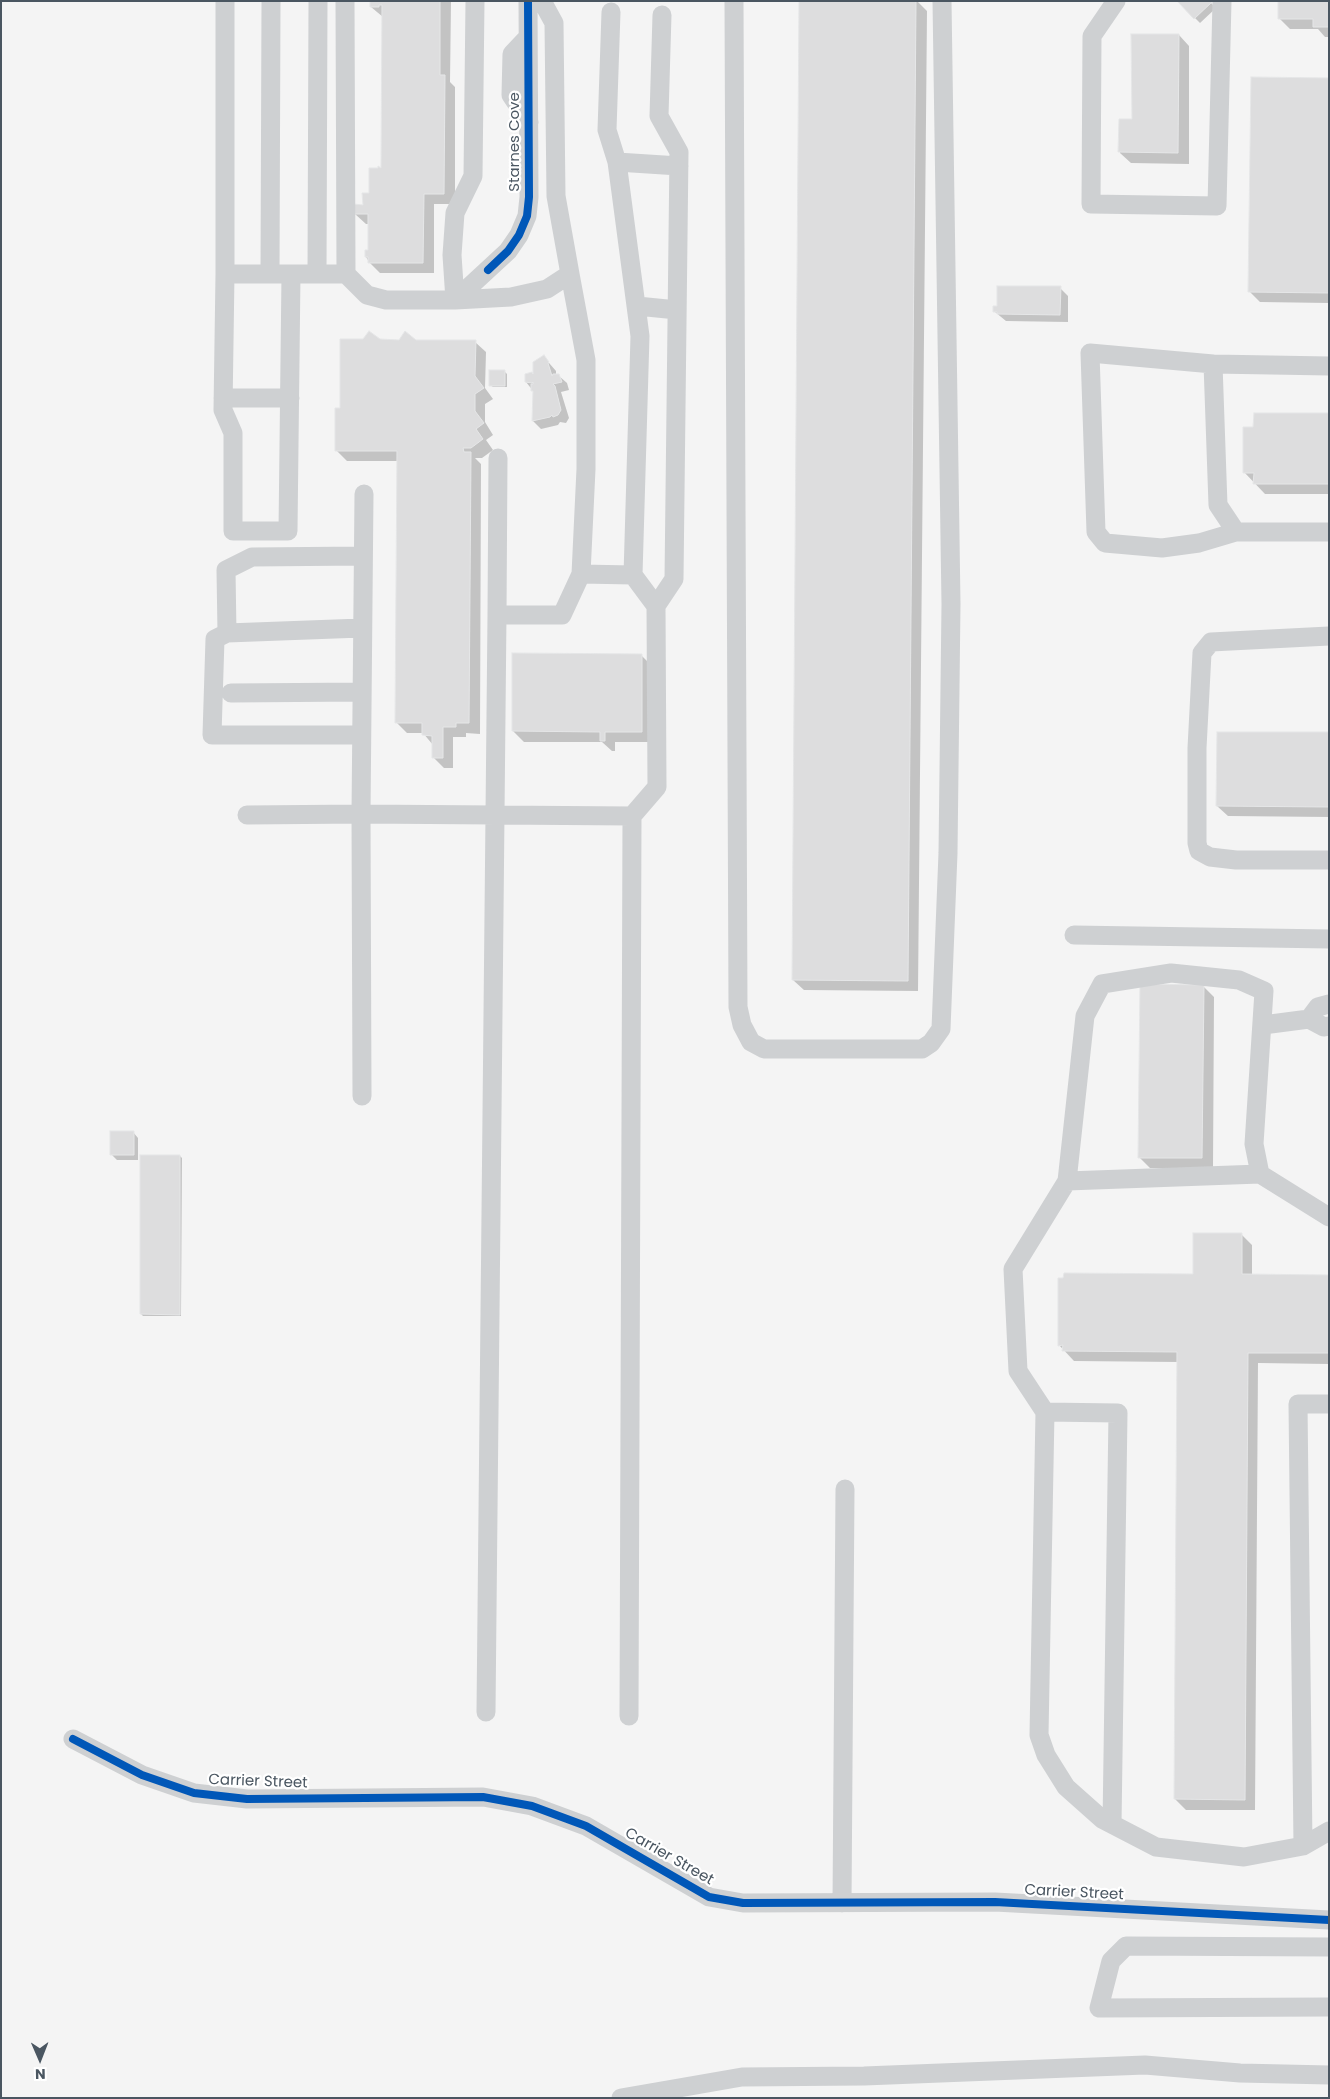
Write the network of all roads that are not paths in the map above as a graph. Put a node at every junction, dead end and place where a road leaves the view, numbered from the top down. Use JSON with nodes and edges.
{"nodes":[{"id":1,"x":225,"y":1,"type":"edge"},
{"id":2,"x":271,"y":1,"type":"edge"},
{"id":3,"x":318,"y":1,"type":"edge"},
{"id":4,"x":345,"y":1,"type":"edge"},
{"id":5,"x":475,"y":1,"type":"edge"},
{"id":6,"x":528,"y":1,"type":"edge"},
{"id":7,"x":542,"y":1,"type":"edge"},
{"id":8,"x":734,"y":1,"type":"edge"},
{"id":9,"x":942,"y":1,"type":"edge"},
{"id":10,"x":1116,"y":1,"type":"edge"},
{"id":11,"x":1222,"y":1,"type":"edge"},
{"id":12,"x":611,"y":12,"type":"dead end"},
{"id":13,"x":662,"y":16,"type":"dead end"},
{"id":14,"x":528,"y":37,"type":"junction"},
{"id":15,"x":529,"y":122,"type":"junction"},
{"id":16,"x":617,"y":162,"type":"junction"},
{"id":17,"x":679,"y":166,"type":"junction"},
{"id":18,"x":224,"y":274,"type":"junction"},
{"id":19,"x":270,"y":274,"type":"junction"},
{"id":20,"x":291,"y":274,"type":"junction"},
{"id":21,"x":317,"y":274,"type":"junction"},
{"id":22,"x":346,"y":274,"type":"junction"},
{"id":23,"x":570,"y":274,"type":"junction"},
{"id":24,"x":455,"y":300,"type":"junction"},
{"id":25,"x":637,"y":306,"type":"junction"},
{"id":26,"x":677,"y":310,"type":"junction"},
{"id":27,"x":1213,"y":364,"type":"junction"},
{"id":28,"x":1329,"y":366,"type":"edge"},
{"id":29,"x":223,"y":398,"type":"junction"},
{"id":30,"x":290,"y":398,"type":"junction"},
{"id":31,"x":498,"y":458,"type":"dead end"},
{"id":32,"x":364,"y":494,"type":"dead end"},
{"id":33,"x":1236,"y":532,"type":"junction"},
{"id":34,"x":1329,"y":532,"type":"edge"},
{"id":35,"x":363,"y":556,"type":"junction"},
{"id":36,"x":581,"y":574,"type":"junction"},
{"id":37,"x":633,"y":575,"type":"junction"},
{"id":38,"x":656,"y":606,"type":"junction"},
{"id":39,"x":497,"y":615,"type":"junction"},
{"id":40,"x":362,"y":628,"type":"junction"},
{"id":41,"x":227,"y":633,"type":"junction"},
{"id":42,"x":1329,"y":636,"type":"edge"},
{"id":43,"x":362,"y":692,"type":"junction"},
{"id":44,"x":231,"y":693,"type":"dead end"},
{"id":45,"x":361,"y":735,"type":"junction"},
{"id":46,"x":361,"y":814,"type":"junction"},
{"id":47,"x":247,"y":815,"type":"dead end"},
{"id":48,"x":495,"y":815,"type":"junction"},
{"id":49,"x":632,"y":816,"type":"junction"},
{"id":50,"x":1329,"y":860,"type":"edge"},
{"id":51,"x":1074,"y":935,"type":"dead end"},
{"id":52,"x":1329,"y":939,"type":"edge"},
{"id":53,"x":1329,"y":1004,"type":"edge"},
{"id":54,"x":1309,"y":1019,"type":"junction"},
{"id":55,"x":1263,"y":1025,"type":"junction"},
{"id":56,"x":1329,"y":1026,"type":"edge"},
{"id":57,"x":362,"y":1096,"type":"dead end"},
{"id":58,"x":1260,"y":1174,"type":"junction"},
{"id":59,"x":1067,"y":1181,"type":"junction"},
{"id":60,"x":1329,"y":1217,"type":"edge"},
{"id":61,"x":1329,"y":1404,"type":"edge"},
{"id":62,"x":1045,"y":1412,"type":"junction"},
{"id":63,"x":845,"y":1489,"type":"dead end"},
{"id":64,"x":486,"y":1712,"type":"dead end"},
{"id":65,"x":629,"y":1716,"type":"dead end"},
{"id":66,"x":73,"y":1739,"type":"dead end"},
{"id":67,"x":1112,"y":1824,"type":"junction"},
{"id":68,"x":1329,"y":1831,"type":"edge"},
{"id":69,"x":1303,"y":1846,"type":"junction"},
{"id":70,"x":842,"y":1903,"type":"junction"},
{"id":71,"x":1329,"y":1920,"type":"edge"},
{"id":72,"x":1329,"y":1947,"type":"edge"},
{"id":73,"x":1329,"y":2006,"type":"edge"},
{"id":74,"x":1329,"y":2075,"type":"edge"},
{"id":75,"x":621,"y":2098,"type":"edge"}],
"edges":[{"from":1,"to":18,"type":"street"},
{"from":2,"to":19,"type":"street"},
{"from":3,"to":21,"type":"street"},
{"from":4,"to":22,"type":"street"},
{"from":5,"to":24,"type":"street"},
{"from":6,"to":14,"type":"street","name":"Starnes Cove"},
{"from":7,"to":23,"type":"street"},
{"from":8,"to":9,"type":"street"},
{"from":10,"to":11,"type":"street"},
{"from":12,"to":16,"type":"street"},
{"from":13,"to":17,"type":"street"},
{"from":14,"to":15,"type":"street","name":"Starnes Cove"},
{"from":14,"to":15,"type":"street","name":"Starnes Cove"},
{"from":15,"to":24,"type":"street","name":"Starnes Cove"},
{"from":16,"to":17,"type":"street"},
{"from":16,"to":25,"type":"street"},
{"from":17,"to":26,"type":"street"},
{"from":18,"to":19,"type":"street"},
{"from":18,"to":29,"type":"street"},
{"from":19,"to":20,"type":"street"},
{"from":20,"to":21,"type":"street"},
{"from":20,"to":30,"type":"street"},
{"from":21,"to":22,"type":"street"},
{"from":22,"to":24,"type":"street"},
{"from":23,"to":24,"type":"street"},
{"from":23,"to":36,"type":"street"},
{"from":25,"to":26,"type":"street"},
{"from":25,"to":37,"type":"street"},
{"from":26,"to":38,"type":"street"},
{"from":27,"to":28,"type":"street"},
{"from":27,"to":33,"type":"street"},
{"from":27,"to":33,"type":"street"},
{"from":29,"to":30,"type":"street"},
{"from":29,"to":30,"type":"street"},
{"from":31,"to":39,"type":"street"},
{"from":32,"to":35,"type":"street"},
{"from":33,"to":34,"type":"street"},
{"from":35,"to":40,"type":"street"},
{"from":35,"to":41,"type":"street"},
{"from":36,"to":37,"type":"street"},
{"from":36,"to":39,"type":"street"},
{"from":37,"to":38,"type":"street"},
{"from":38,"to":49,"type":"street"},
{"from":39,"to":48,"type":"street"},
{"from":40,"to":41,"type":"street"},
{"from":40,"to":43,"type":"street"},
{"from":41,"to":45,"type":"street"},
{"from":42,"to":50,"type":"street"},
{"from":43,"to":44,"type":"street"},
{"from":43,"to":45,"type":"street"},
{"from":45,"to":46,"type":"street"},
{"from":46,"to":47,"type":"street"},
{"from":46,"to":48,"type":"street"},
{"from":46,"to":57,"type":"street"},
{"from":48,"to":49,"type":"street"},
{"from":48,"to":64,"type":"street"},
{"from":49,"to":65,"type":"street"},
{"from":51,"to":52,"type":"street"},
{"from":53,"to":54,"type":"street"},
{"from":54,"to":55,"type":"street"},
{"from":54,"to":56,"type":"street"},
{"from":55,"to":58,"type":"street"},
{"from":55,"to":59,"type":"street"},
{"from":58,"to":59,"type":"street"},
{"from":58,"to":60,"type":"street"},
{"from":59,"to":62,"type":"street"},
{"from":61,"to":69,"type":"street"},
{"from":62,"to":67,"type":"street"},
{"from":62,"to":67,"type":"street"},
{"from":63,"to":70,"type":"street"},
{"from":66,"to":70,"type":"street","name":"Carrier Street"},
{"from":67,"to":69,"type":"street"},
{"from":68,"to":69,"type":"street"},
{"from":70,"to":71,"type":"street","name":"Carrier Street"},
{"from":72,"to":73,"type":"street"},
{"from":74,"to":75,"type":"street"}]}
